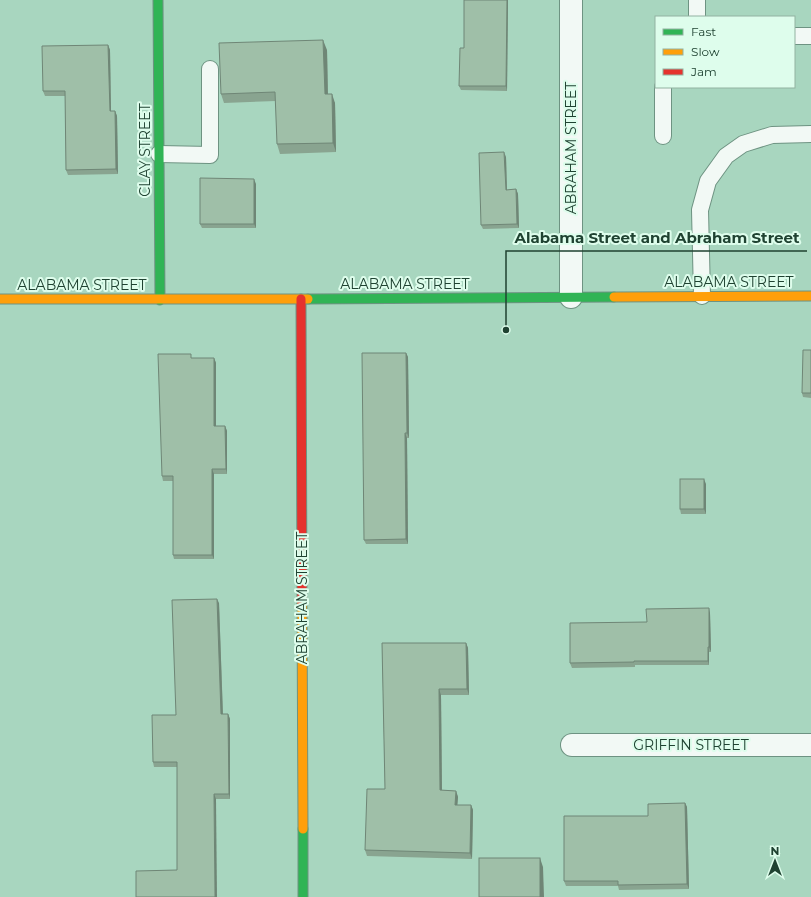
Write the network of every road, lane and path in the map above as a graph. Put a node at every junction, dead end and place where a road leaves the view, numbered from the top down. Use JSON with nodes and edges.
{"nodes":[{"id":1,"x":158,"y":0,"type":"edge"},
{"id":2,"x":572,"y":0,"type":"edge"},
{"id":3,"x":697,"y":0,"type":"edge"},
{"id":4,"x":697,"y":16,"type":"edge"},
{"id":5,"x":795,"y":36,"type":"edge"},
{"id":6,"x":811,"y":36,"type":"edge"},
{"id":7,"x":210,"y":69,"type":"dead end"},
{"id":8,"x":663,"y":88,"type":"edge"},
{"id":9,"x":811,"y":134,"type":"edge"},
{"id":10,"x":663,"y":136,"type":"dead end"},
{"id":11,"x":159,"y":154,"type":"junction"},
{"id":12,"x":702,"y":296,"type":"junction"},
{"id":13,"x":811,"y":296,"type":"edge"},
{"id":14,"x":571,"y":297,"type":"junction"},
{"id":15,"x":301,"y":298,"type":"junction"},
{"id":16,"x":0,"y":299,"type":"edge"},
{"id":17,"x":160,"y":300,"type":"junction"},
{"id":18,"x":572,"y":745,"type":"dead end"},
{"id":19,"x":811,"y":745,"type":"edge"},
{"id":20,"x":303,"y":897,"type":"edge"}],
"edges":[{"from":1,"to":11,"type":"street","name":"CLAY STREET"},
{"from":2,"to":14,"type":"street","name":"ABRAHAM STREET"},
{"from":3,"to":4,"type":"lane"},
{"from":5,"to":6,"type":"lane"},
{"from":7,"to":11,"type":"lane"},
{"from":8,"to":10,"type":"lane"},
{"from":9,"to":12,"type":"lane"},
{"from":11,"to":17,"type":"street","name":"CLAY STREET"},
{"from":12,"to":13,"type":"street","name":"ALABAMA STREET"},
{"from":12,"to":14,"type":"street","name":"ALABAMA STREET"},
{"from":14,"to":15,"type":"street","name":"ALABAMA STREET"},
{"from":15,"to":17,"type":"street","name":"ALABAMA STREET"},
{"from":15,"to":20,"type":"street","name":"ABRAHAM STREET"},
{"from":16,"to":17,"type":"street","name":"ALABAMA STREET"},
{"from":18,"to":19,"type":"street","name":"GRIFFIN STREET"}]}
